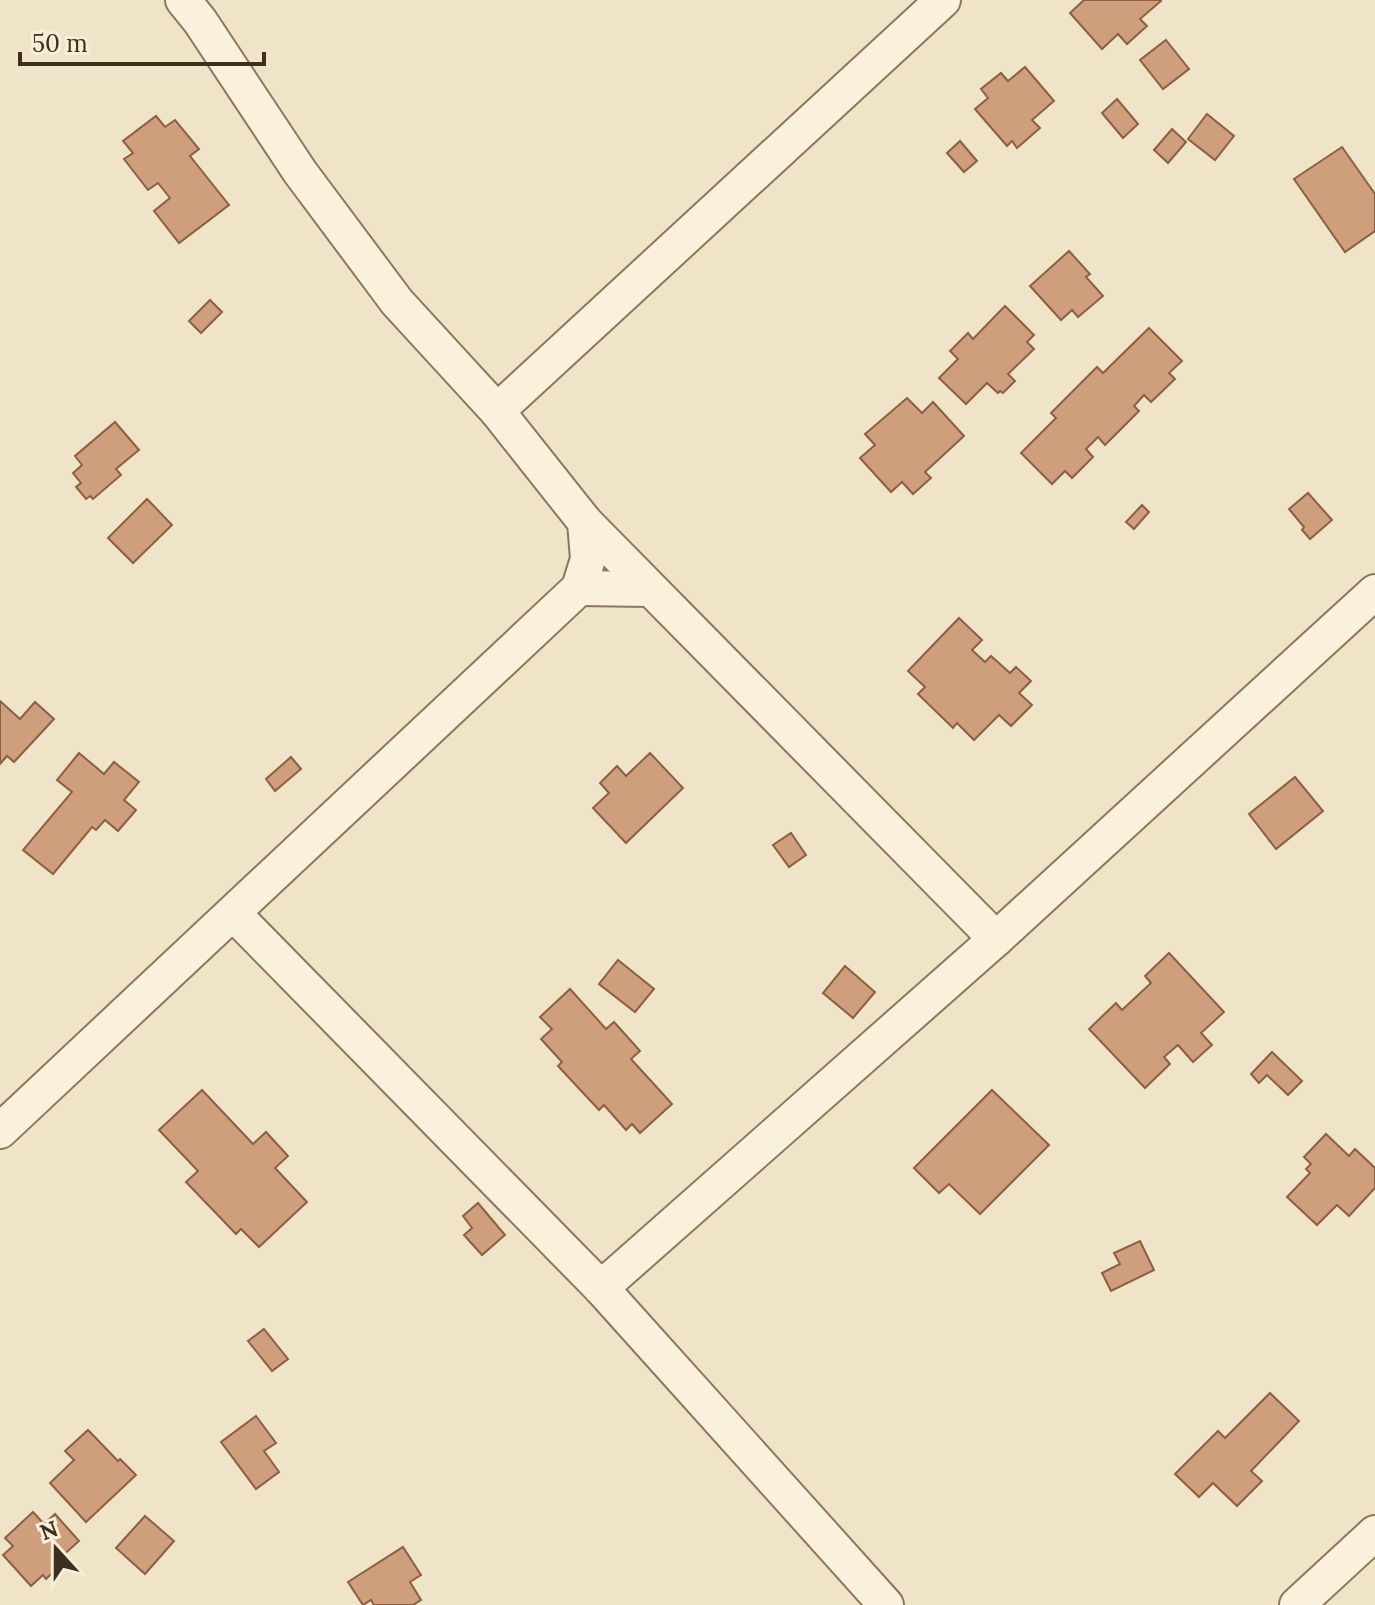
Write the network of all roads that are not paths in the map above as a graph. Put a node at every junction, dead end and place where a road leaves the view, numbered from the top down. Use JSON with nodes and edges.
{"nodes":[{"id":1,"x":183,"y":0,"type":"edge"},
{"id":2,"x":943,"y":0,"type":"edge"},
{"id":3,"x":497,"y":411,"type":"junction"},
{"id":4,"x":585,"y":522,"type":"junction"},
{"id":5,"x":579,"y":588,"type":"junction"},
{"id":6,"x":649,"y":589,"type":"junction"},
{"id":7,"x":1375,"y":592,"type":"edge"},
{"id":8,"x":233,"y":913,"type":"junction"},
{"id":9,"x":996,"y":939,"type":"junction"},
{"id":10,"x":0,"y":1131,"type":"edge"},
{"id":11,"x":601,"y":1288,"type":"junction"},
{"id":12,"x":1375,"y":1533,"type":"edge"},
{"id":13,"x":886,"y":1605,"type":"edge"},
{"id":14,"x":1297,"y":1605,"type":"edge"}],
"edges":[{"from":1,"to":3,"type":"street"},
{"from":2,"to":3,"type":"street"},
{"from":3,"to":4,"type":"street"},
{"from":4,"to":5,"type":"street"},
{"from":4,"to":6,"type":"street"},
{"from":5,"to":6,"type":"street"},
{"from":5,"to":8,"type":"street"},
{"from":6,"to":9,"type":"street"},
{"from":7,"to":9,"type":"street"},
{"from":8,"to":10,"type":"street"},
{"from":8,"to":11,"type":"street"},
{"from":9,"to":11,"type":"street"},
{"from":11,"to":13,"type":"street"},
{"from":12,"to":14,"type":"street"}]}
